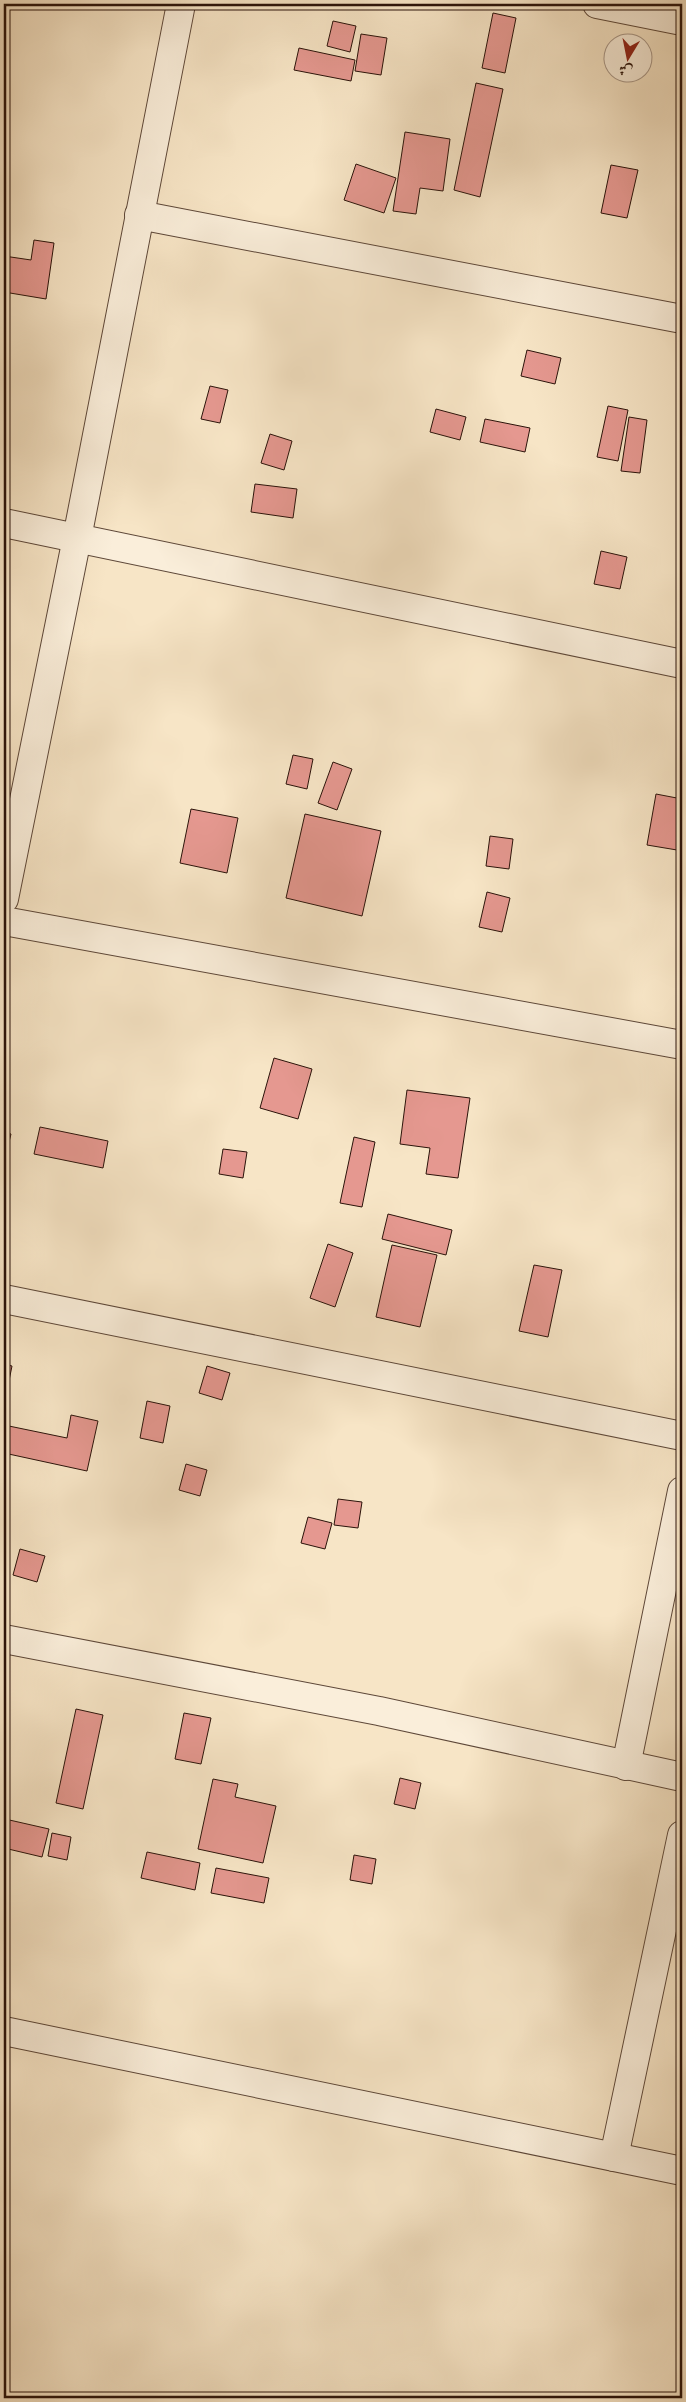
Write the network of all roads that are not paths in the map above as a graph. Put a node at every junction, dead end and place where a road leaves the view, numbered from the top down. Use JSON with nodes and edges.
{"nodes":[{"id":1,"x":181,"y":4,"type":"edge"},
{"id":2,"x":597,"y":4,"type":"edge"},
{"id":3,"x":682,"y":21,"type":"edge"},
{"id":4,"x":139,"y":215,"type":"junction"},
{"id":5,"x":682,"y":319,"type":"edge"},
{"id":6,"x":4,"y":523,"type":"edge"},
{"id":7,"x":77,"y":538,"type":"junction"},
{"id":8,"x":682,"y":664,"type":"edge"},
{"id":9,"x":4,"y":899,"type":"edge"},
{"id":10,"x":4,"y":922,"type":"edge"},
{"id":11,"x":682,"y":1045,"type":"edge"},
{"id":12,"x":4,"y":1299,"type":"edge"},
{"id":13,"x":682,"y":1436,"type":"edge"},
{"id":14,"x":682,"y":1491,"type":"edge"},
{"id":15,"x":4,"y":1639,"type":"edge"},
{"id":16,"x":626,"y":1766,"type":"junction"},
{"id":17,"x":682,"y":1777,"type":"edge"},
{"id":18,"x":682,"y":1835,"type":"edge"},
{"id":19,"x":4,"y":2031,"type":"edge"},
{"id":20,"x":614,"y":2157,"type":"junction"},
{"id":21,"x":682,"y":2171,"type":"edge"}],
"edges":[{"from":1,"to":4,"type":"street"},
{"from":2,"to":3,"type":"street"},
{"from":4,"to":5,"type":"street"},
{"from":4,"to":7,"type":"street"},
{"from":6,"to":7,"type":"street"},
{"from":7,"to":8,"type":"street"},
{"from":7,"to":9,"type":"street"},
{"from":10,"to":11,"type":"street"},
{"from":12,"to":13,"type":"street"},
{"from":14,"to":16,"type":"street"},
{"from":15,"to":16,"type":"street"},
{"from":16,"to":17,"type":"street"},
{"from":18,"to":20,"type":"street"},
{"from":19,"to":20,"type":"street"},
{"from":20,"to":21,"type":"street"}]}
